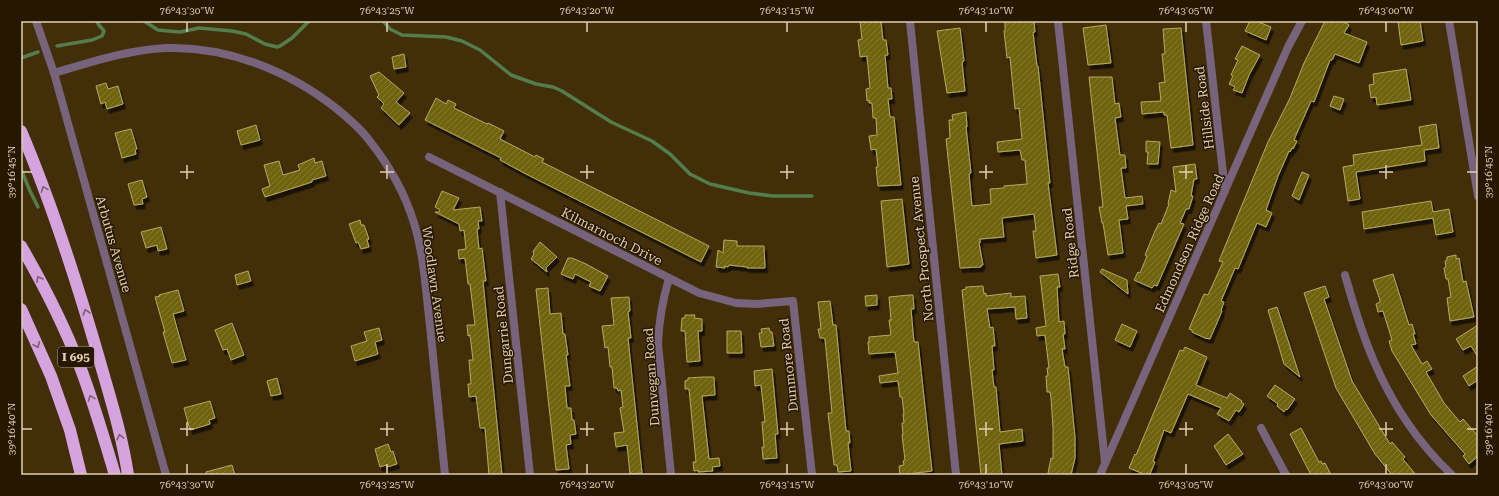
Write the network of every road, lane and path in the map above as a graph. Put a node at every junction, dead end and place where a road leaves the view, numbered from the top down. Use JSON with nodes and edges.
{"nodes":[{"id":1,"x":36,"y":21,"type":"edge"},
{"id":2,"x":910,"y":21,"type":"edge"},
{"id":3,"x":1058,"y":21,"type":"edge"},
{"id":4,"x":1206,"y":21,"type":"edge"},
{"id":5,"x":1302,"y":21,"type":"edge"},
{"id":6,"x":1449,"y":21,"type":"edge"},
{"id":7,"x":54,"y":73,"type":"junction"},
{"id":8,"x":21,"y":131,"type":"edge"},
{"id":9,"x":429,"y":157,"type":"dead end"},
{"id":10,"x":500,"y":192,"type":"junction"},
{"id":11,"x":1225,"y":192,"type":"junction"},
{"id":12,"x":1478,"y":196,"type":"edge"},
{"id":13,"x":21,"y":246,"type":"edge"},
{"id":14,"x":1345,"y":274,"type":"dead end"},
{"id":15,"x":669,"y":278,"type":"junction"},
{"id":16,"x":793,"y":301,"type":"joint"},
{"id":17,"x":21,"y":310,"type":"edge"},
{"id":18,"x":1262,"y":428,"type":"dead end"},
{"id":19,"x":1105,"y":463,"type":"junction"},
{"id":20,"x":81,"y":475,"type":"edge"},
{"id":21,"x":115,"y":475,"type":"edge"},
{"id":22,"x":128,"y":475,"type":"edge"},
{"id":23,"x":166,"y":475,"type":"edge"},
{"id":24,"x":445,"y":475,"type":"edge"},
{"id":25,"x":530,"y":475,"type":"edge"},
{"id":26,"x":671,"y":475,"type":"edge"},
{"id":27,"x":812,"y":475,"type":"edge"},
{"id":28,"x":956,"y":475,"type":"edge"},
{"id":29,"x":1100,"y":475,"type":"edge"},
{"id":30,"x":1286,"y":475,"type":"edge"},
{"id":31,"x":1452,"y":475,"type":"edge"}],
"edges":[{"from":1,"to":7,"type":"street","name":"Arbutus Avenue"},
{"from":2,"to":28,"type":"street","name":"North Prospect Avenue"},
{"from":3,"to":19,"type":"street","name":"Ridge Road"},
{"from":4,"to":11,"type":"street","name":"Hillside Road"},
{"from":5,"to":11,"type":"street","name":"Edmondson Ridge Road"},
{"from":6,"to":12,"type":"street"},
{"from":7,"to":23,"type":"street","name":"Arbutus Avenue"},
{"from":7,"to":24,"type":"street","name":"Woodlawn Avenue"},
{"from":22,"to":8,"type":"highway","one_way":true},
{"from":9,"to":10,"type":"street","name":"Kilmarnoch Drive"},
{"from":10,"to":15,"type":"street","name":"Kilmarnoch Drive"},
{"from":10,"to":25,"type":"street","name":"Dungarrie Road"},
{"from":11,"to":19,"type":"street","name":"Edmondson Ridge Road"},
{"from":21,"to":13,"type":"highway","number":"I 695","one_way":true},
{"from":14,"to":31,"type":"street"},
{"from":15,"to":16,"type":"street","name":"Kilmarnoch Drive"},
{"from":15,"to":26,"type":"street","name":"Dunvegan Road"},
{"from":16,"to":27,"type":"street","name":"Dunmore Road"},
{"from":17,"to":20,"type":"highway","number":"I 695","one_way":true},
{"from":18,"to":30,"type":"street"},
{"from":19,"to":29,"type":"street","name":"Edmondson Ridge Road"}]}
